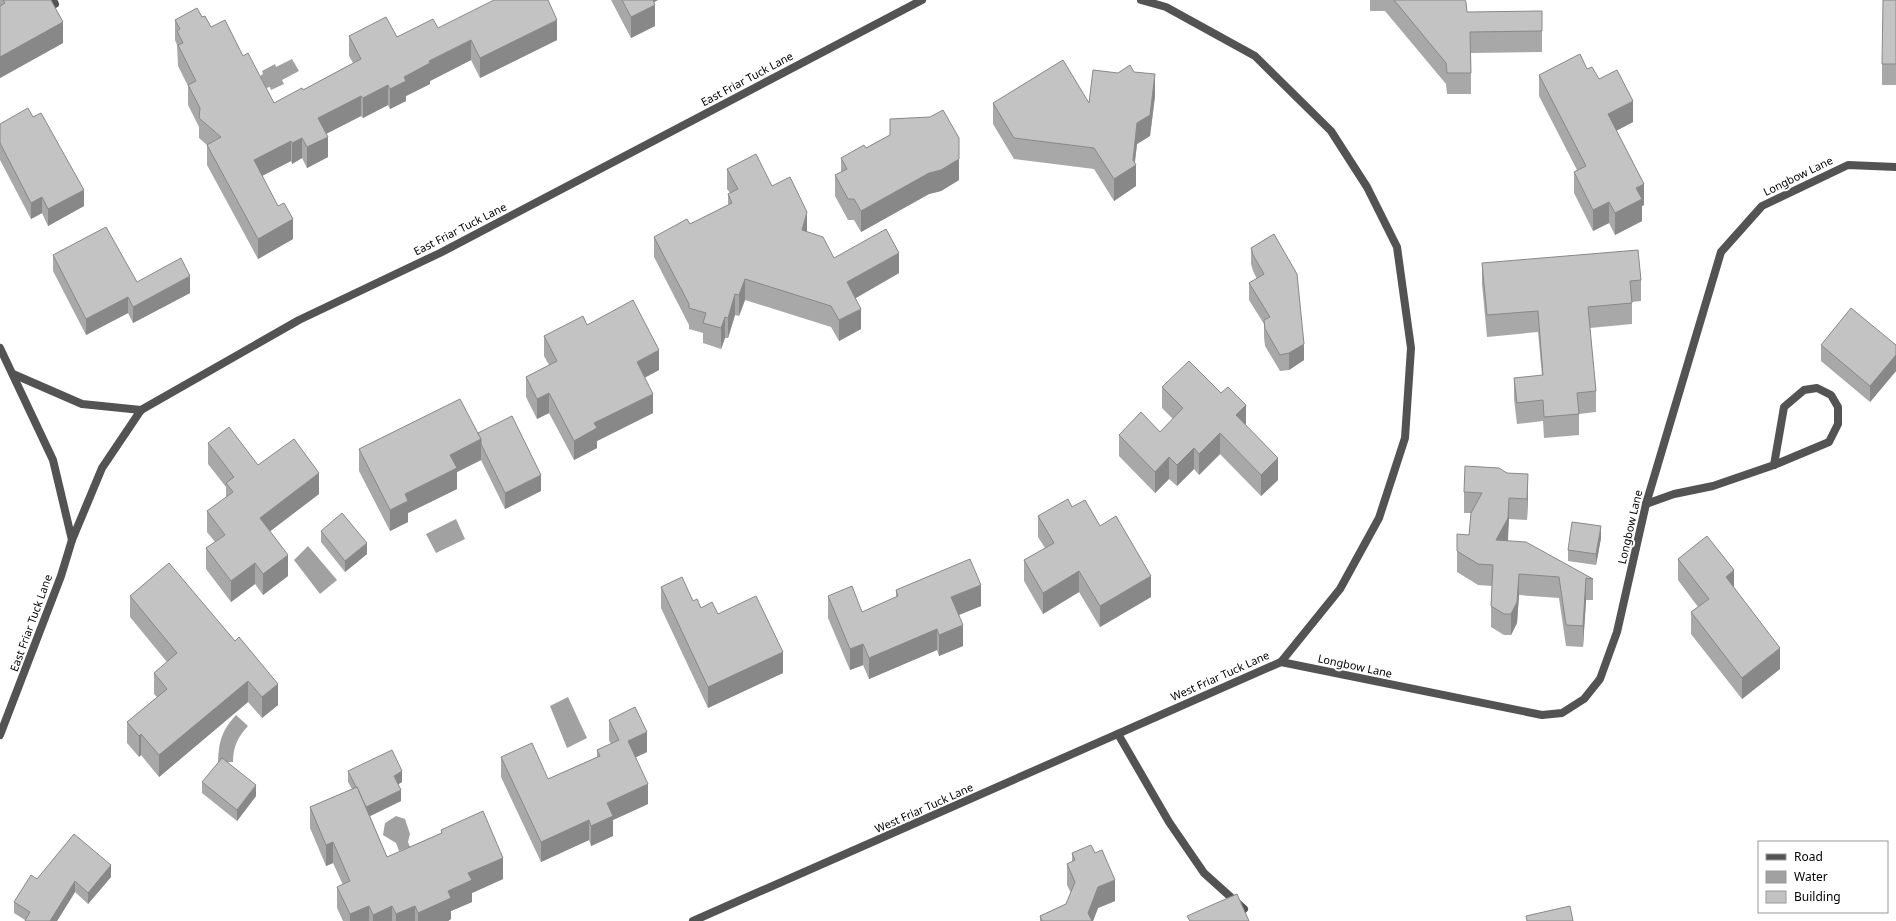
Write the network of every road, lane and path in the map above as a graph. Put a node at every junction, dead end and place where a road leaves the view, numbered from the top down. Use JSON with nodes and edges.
{"nodes":[{"id":1,"x":922,"y":0,"type":"edge"},
{"id":2,"x":1141,"y":0,"type":"edge"},
{"id":3,"x":1896,"y":167,"type":"edge"},
{"id":4,"x":0,"y":348,"type":"edge"},
{"id":5,"x":13,"y":374,"type":"junction"},
{"id":6,"x":141,"y":410,"type":"junction"},
{"id":7,"x":1774,"y":465,"type":"junction"},
{"id":8,"x":1646,"y":504,"type":"junction"},
{"id":9,"x":72,"y":540,"type":"junction"},
{"id":10,"x":1281,"y":662,"type":"junction"},
{"id":11,"x":1118,"y":734,"type":"junction"},
{"id":12,"x":0,"y":736,"type":"edge"},
{"id":13,"x":1244,"y":909,"type":"edge"},
{"id":14,"x":693,"y":921,"type":"edge"}],
"edges":[{"from":1,"to":6,"type":"street","name":"East Friar Tuck Lane"},
{"from":2,"to":10,"type":"street","name":"West Friar Tuck Lane"},
{"from":3,"to":8,"type":"street","name":"Longbow Lane"},
{"from":4,"to":5,"type":"street"},
{"from":5,"to":6,"type":"street"},
{"from":5,"to":9,"type":"street"},
{"from":6,"to":9,"type":"street","name":"East Friar Tuck Lane"},
{"from":7,"to":7,"type":"street"},
{"from":7,"to":8,"type":"street"},
{"from":8,"to":10,"type":"street","name":"Longbow Lane"},
{"from":9,"to":12,"type":"street","name":"East Friar Tuck Lane"},
{"from":10,"to":11,"type":"street","name":"West Friar Tuck Lane"},
{"from":11,"to":13,"type":"street"},
{"from":11,"to":14,"type":"street","name":"West Friar Tuck Lane"}]}
